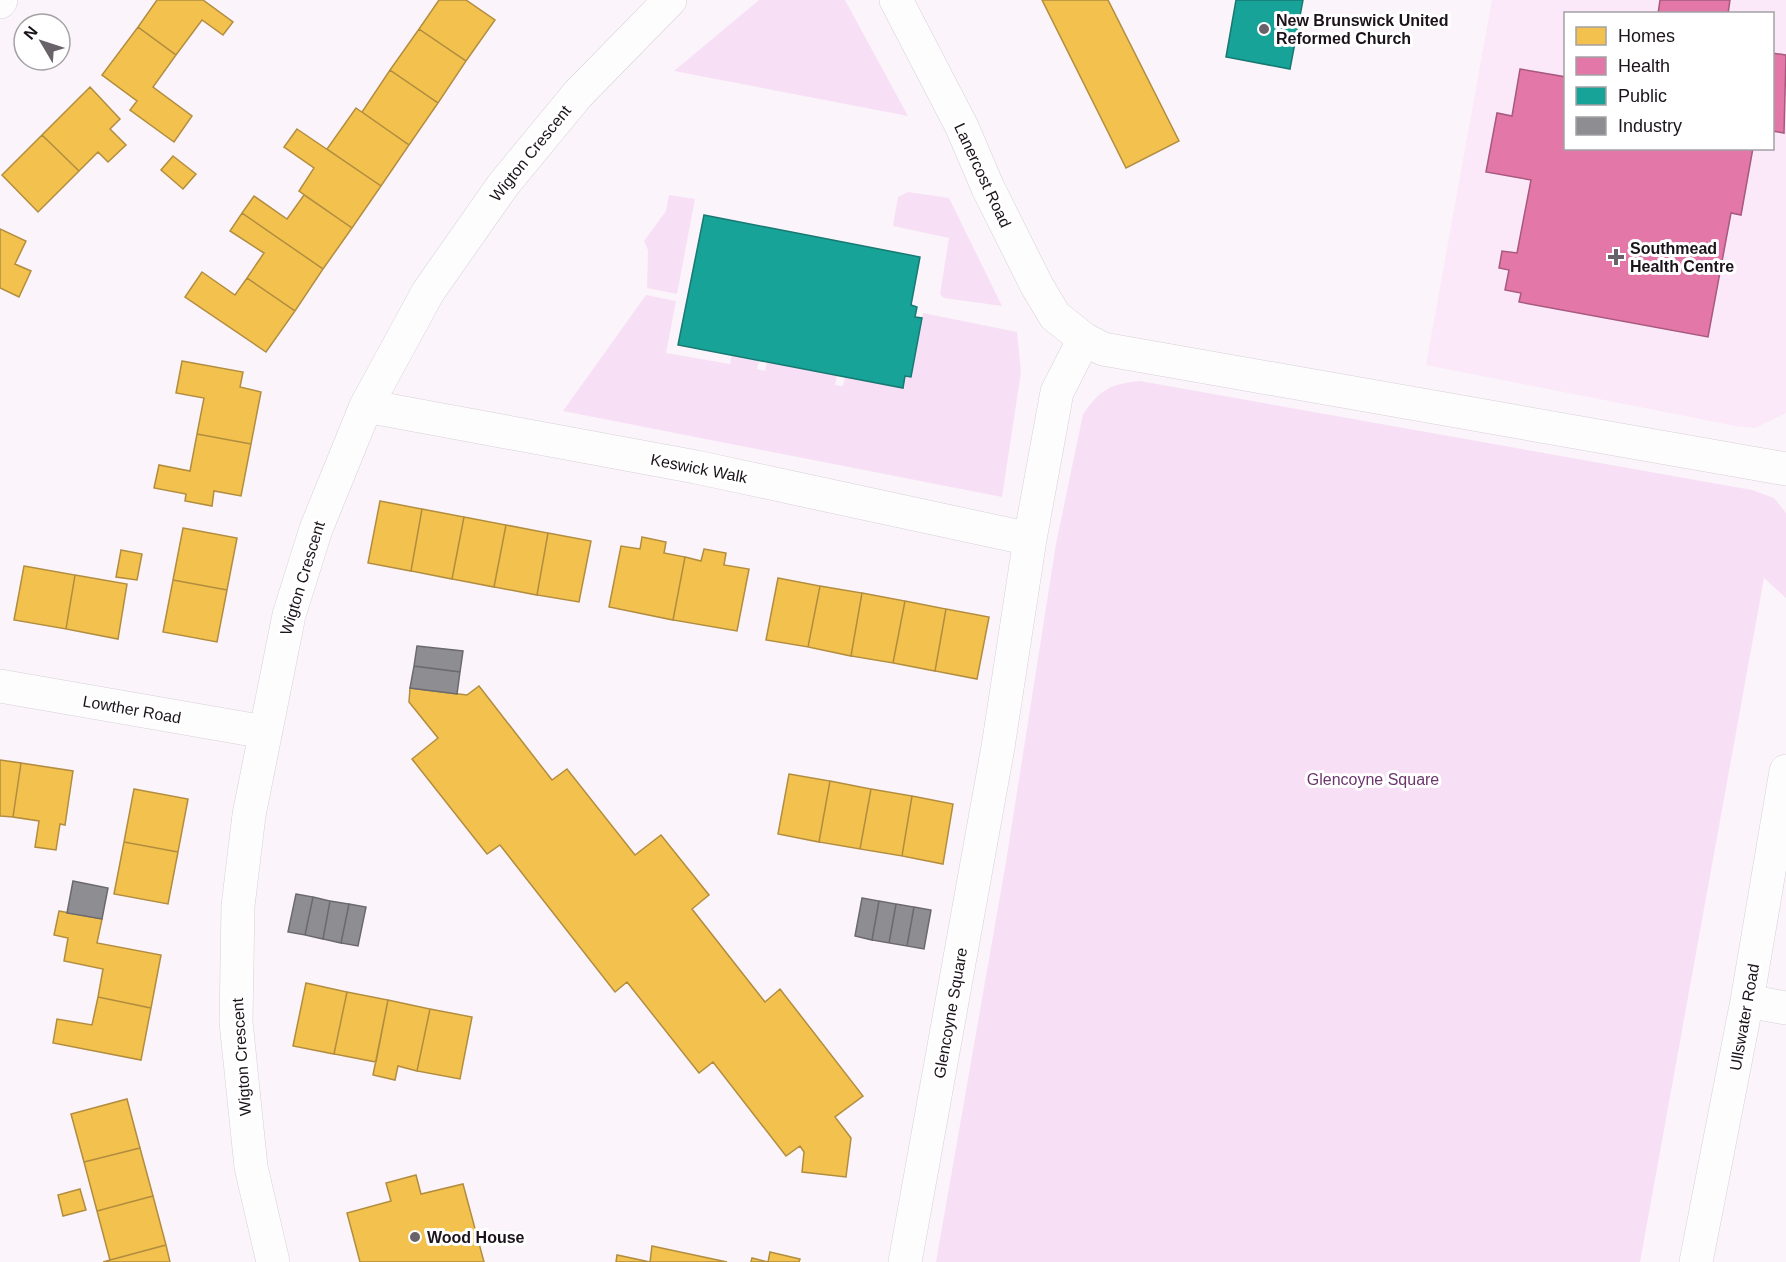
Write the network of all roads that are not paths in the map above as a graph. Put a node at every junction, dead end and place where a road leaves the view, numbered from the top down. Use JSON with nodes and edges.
{"nodes":[{"id":1,"x":670,"y":0,"type":"edge"},
{"id":2,"x":897,"y":0,"type":"edge"},
{"id":3,"x":1084,"y":339,"type":"junction"},
{"id":4,"x":366,"y":406,"type":"junction"},
{"id":5,"x":1786,"y":468,"type":"edge"},
{"id":6,"x":1030,"y":539,"type":"junction"},
{"id":7,"x":0,"y":686,"type":"edge"},
{"id":8,"x":265,"y":732,"type":"junction"},
{"id":9,"x":1786,"y":771,"type":"edge"},
{"id":10,"x":1748,"y":1001,"type":"junction"},
{"id":11,"x":1786,"y":1008,"type":"edge"},
{"id":12,"x":273,"y":1262,"type":"edge"},
{"id":13,"x":905,"y":1262,"type":"edge"},
{"id":14,"x":1696,"y":1262,"type":"edge"}],
"edges":[{"from":1,"to":4,"type":"street","name":"Wigton Crescent"},
{"from":2,"to":3,"type":"street","name":"Lanercost Road"},
{"from":3,"to":5,"type":"street"},
{"from":3,"to":6,"type":"street","name":"Glencoyne Square"},
{"from":4,"to":6,"type":"street","name":"Keswick Walk"},
{"from":4,"to":8,"type":"street","name":"Wigton Crescent"},
{"from":6,"to":13,"type":"street","name":"Glencoyne Square"},
{"from":7,"to":8,"type":"street","name":"Lowther Road"},
{"from":8,"to":12,"type":"street","name":"Wigton Crescent"},
{"from":9,"to":10,"type":"street","name":"Ullswater Road"},
{"from":10,"to":11,"type":"street"},
{"from":10,"to":14,"type":"street","name":"Ullswater Road"}]}
